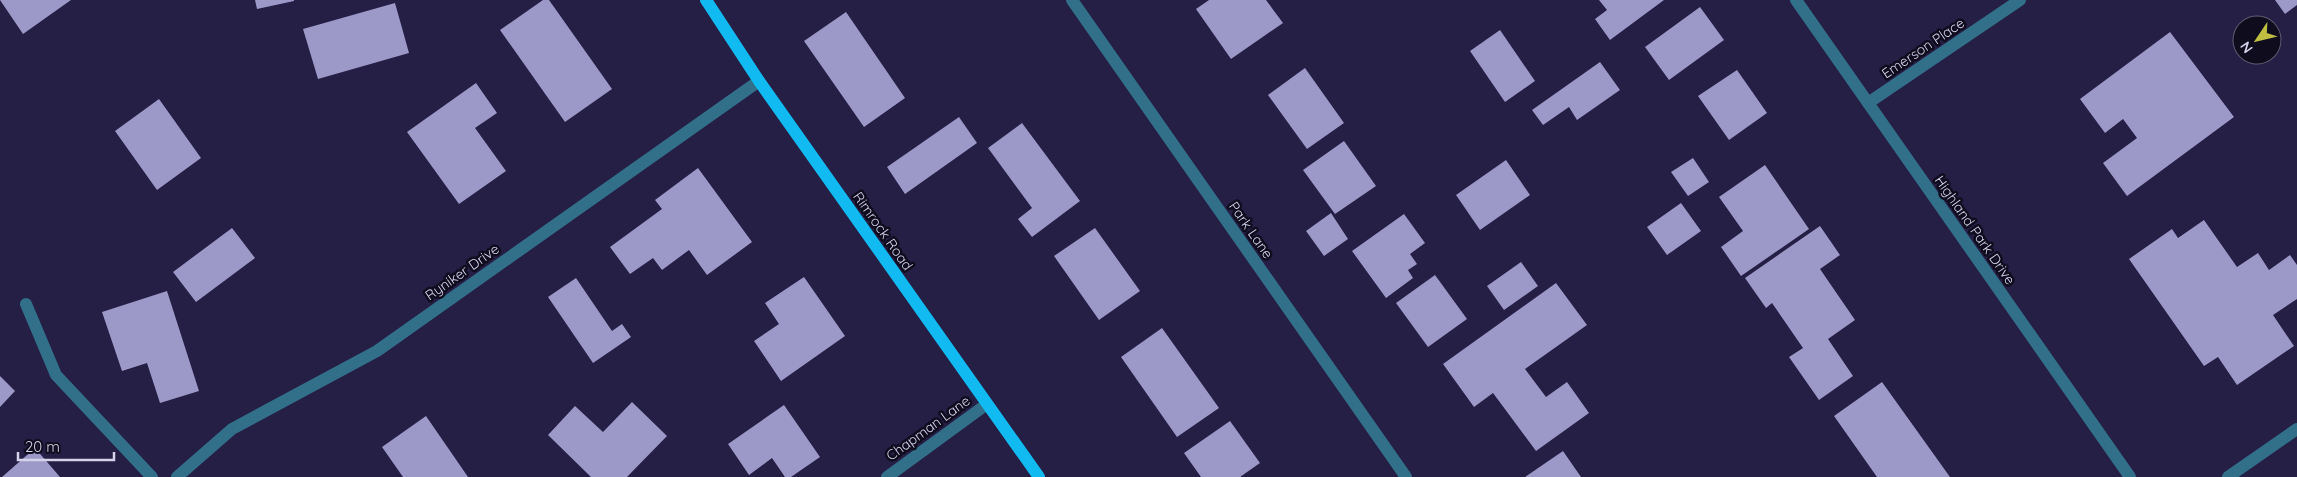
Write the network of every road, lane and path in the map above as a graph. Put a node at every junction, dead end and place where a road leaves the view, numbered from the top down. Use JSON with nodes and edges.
{"nodes":[{"id":1,"x":706,"y":0,"type":"edge"},
{"id":2,"x":1072,"y":0,"type":"edge"},
{"id":3,"x":1796,"y":0,"type":"edge"},
{"id":4,"x":2020,"y":0,"type":"edge"},
{"id":5,"x":760,"y":81,"type":"junction"},
{"id":6,"x":1868,"y":103,"type":"junction"},
{"id":7,"x":26,"y":304,"type":"dead end"},
{"id":8,"x":987,"y":404,"type":"junction"},
{"id":9,"x":2297,"y":429,"type":"edge"},
{"id":10,"x":152,"y":477,"type":"edge"},
{"id":11,"x":177,"y":477,"type":"edge"},
{"id":12,"x":887,"y":477,"type":"edge"},
{"id":13,"x":1039,"y":477,"type":"edge"},
{"id":14,"x":1406,"y":477,"type":"edge"},
{"id":15,"x":2130,"y":477,"type":"edge"},
{"id":16,"x":2228,"y":477,"type":"edge"}],
"edges":[{"from":1,"to":5,"type":"main road","name":"Rimrock Road"},
{"from":2,"to":14,"type":"street","name":"Park Lane"},
{"from":3,"to":6,"type":"street","name":"Highland Park Drive"},
{"from":4,"to":6,"type":"street","name":"Emerson Place"},
{"from":5,"to":8,"type":"main road","name":"Rimrock Road"},
{"from":5,"to":11,"type":"street","name":"Ryniker Drive"},
{"from":6,"to":15,"type":"street","name":"Highland Park Drive"},
{"from":7,"to":10,"type":"street"},
{"from":8,"to":12,"type":"street","name":"Chapman Lane"},
{"from":8,"to":13,"type":"main road","name":"Rimrock Road"},
{"from":9,"to":16,"type":"street"}]}
